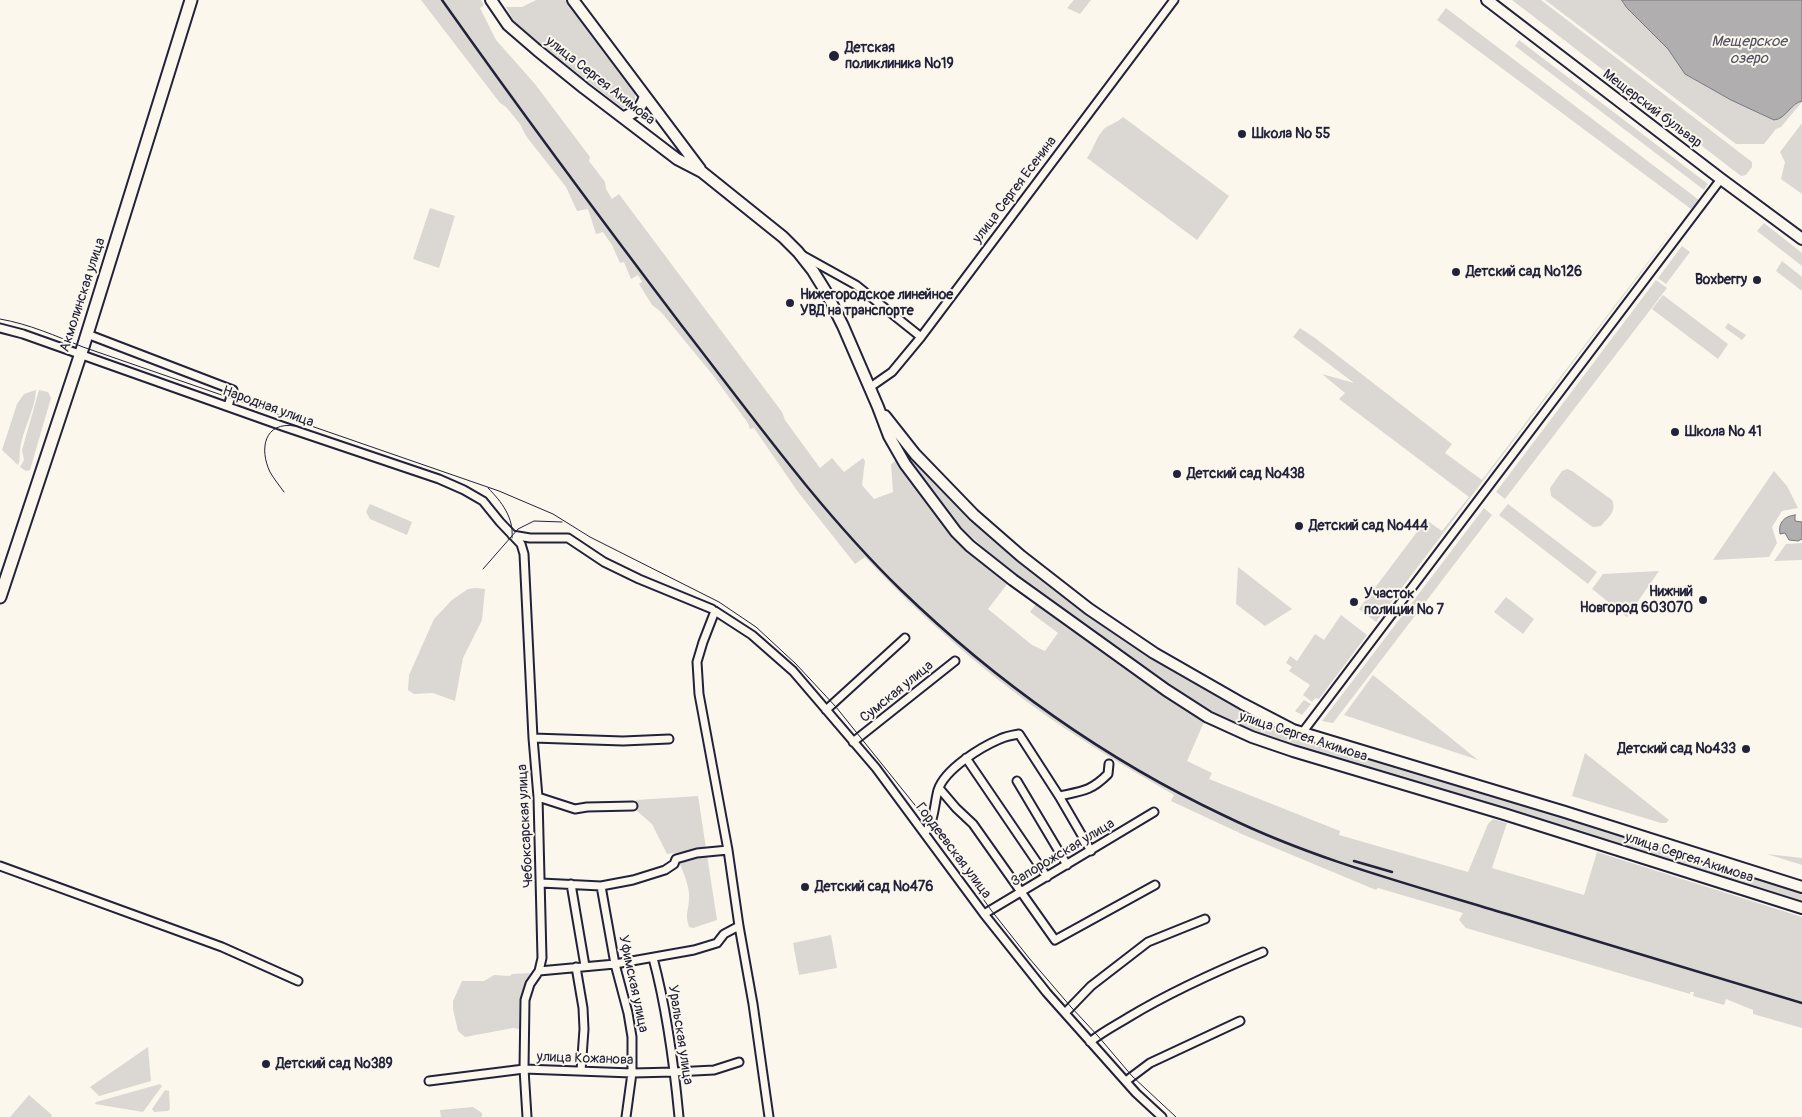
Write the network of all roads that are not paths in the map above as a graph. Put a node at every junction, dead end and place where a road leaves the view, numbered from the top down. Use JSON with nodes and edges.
{"nodes":[{"id":1,"x":191,"y":0,"type":"edge"},
{"id":2,"x":491,"y":0,"type":"edge"},
{"id":3,"x":573,"y":0,"type":"edge"},
{"id":4,"x":1174,"y":0,"type":"edge"},
{"id":5,"x":1487,"y":0,"type":"edge"},
{"id":6,"x":646,"y":96,"type":"junction"},
{"id":7,"x":624,"y":117,"type":"junction"},
{"id":8,"x":702,"y":172,"type":"junction"},
{"id":9,"x":1721,"y":179,"type":"junction"},
{"id":10,"x":1802,"y":239,"type":"edge"},
{"id":11,"x":798,"y":252,"type":"junction"},
{"id":12,"x":0,"y":328,"type":"edge"},
{"id":13,"x":87,"y":334,"type":"junction"},
{"id":14,"x":921,"y":336,"type":"junction"},
{"id":15,"x":80,"y":354,"type":"junction"},
{"id":16,"x":869,"y":388,"type":"junction"},
{"id":17,"x":228,"y":406,"type":"junction"},
{"id":18,"x":878,"y":407,"type":"junction"},
{"id":19,"x":915,"y":454,"type":"junction"},
{"id":20,"x":903,"y":461,"type":"junction"},
{"id":21,"x":512,"y":535,"type":"junction"},
{"id":22,"x":0,"y":597,"type":"edge"},
{"id":23,"x":713,"y":610,"type":"junction"},
{"id":24,"x":905,"y":638,"type":"dead end"},
{"id":25,"x":955,"y":661,"type":"dead end"},
{"id":26,"x":826,"y":710,"type":"junction"},
{"id":27,"x":1302,"y":733,"type":"junction"},
{"id":28,"x":533,"y":738,"type":"junction"},
{"id":29,"x":669,"y":739,"type":"dead end"},
{"id":30,"x":853,"y":742,"type":"junction"},
{"id":31,"x":966,"y":758,"type":"junction"},
{"id":32,"x":1109,"y":764,"type":"dead end"},
{"id":33,"x":1018,"y":781,"type":"dead end"},
{"id":34,"x":939,"y":788,"type":"junction"},
{"id":35,"x":1060,"y":796,"type":"junction"},
{"id":36,"x":538,"y":797,"type":"junction"},
{"id":37,"x":633,"y":806,"type":"dead end"},
{"id":38,"x":1154,"y":812,"type":"dead end"},
{"id":39,"x":925,"y":833,"type":"junction"},
{"id":40,"x":728,"y":850,"type":"junction"},
{"id":41,"x":1091,"y":851,"type":"junction"},
{"id":42,"x":1067,"y":865,"type":"junction"},
{"id":43,"x":0,"y":866,"type":"edge"},
{"id":44,"x":1047,"y":877,"type":"junction"},
{"id":45,"x":541,"y":883,"type":"junction"},
{"id":46,"x":572,"y":884,"type":"junction"},
{"id":47,"x":601,"y":886,"type":"junction"},
{"id":48,"x":1155,"y":886,"type":"dead end"},
{"id":49,"x":1802,"y":887,"type":"edge"},
{"id":50,"x":1020,"y":893,"type":"junction"},
{"id":51,"x":1802,"y":908,"type":"edge"},
{"id":52,"x":984,"y":914,"type":"junction"},
{"id":53,"x":1205,"y":919,"type":"dead end"},
{"id":54,"x":739,"y":926,"type":"junction"},
{"id":55,"x":1263,"y":952,"type":"dead end"},
{"id":56,"x":653,"y":958,"type":"junction"},
{"id":57,"x":615,"y":964,"type":"junction"},
{"id":58,"x":585,"y":966,"type":"junction"},
{"id":59,"x":576,"y":967,"type":"junction"},
{"id":60,"x":539,"y":971,"type":"junction"},
{"id":61,"x":298,"y":982,"type":"dead end"},
{"id":62,"x":1065,"y":1013,"type":"junction"},
{"id":63,"x":1240,"y":1022,"type":"dead end"},
{"id":64,"x":1090,"y":1042,"type":"junction"},
{"id":65,"x":739,"y":1062,"type":"dead end"},
{"id":66,"x":524,"y":1069,"type":"junction"},
{"id":67,"x":581,"y":1071,"type":"junction"},
{"id":68,"x":675,"y":1072,"type":"junction"},
{"id":69,"x":632,"y":1073,"type":"junction"},
{"id":70,"x":429,"y":1081,"type":"dead end"},
{"id":71,"x":1126,"y":1081,"type":"junction"},
{"id":72,"x":527,"y":1117,"type":"edge"},
{"id":73,"x":626,"y":1117,"type":"edge"},
{"id":74,"x":679,"y":1117,"type":"edge"},
{"id":75,"x":769,"y":1117,"type":"edge"},
{"id":76,"x":1162,"y":1117,"type":"edge"}],
"edges":[{"from":1,"to":13,"type":"main road","name":"Акмолинская улица"},
{"from":2,"to":7,"type":"main road","name":"улица Сергея Акимова"},
{"from":3,"to":6,"type":"main road","name":"улица Сергея Акимова"},
{"from":4,"to":14,"type":"street","name":"улица Сергея Есенина"},
{"from":5,"to":9,"type":"main road","name":"Мещерский бульвар"},
{"from":6,"to":7,"type":"main road"},
{"from":6,"to":8,"type":"main road","name":"улица Сергея Акимова"},
{"from":7,"to":8,"type":"main road","name":"улица Сергея Акимова"},
{"from":8,"to":11,"type":"main road","name":"улица Сергея Акимова"},
{"from":9,"to":10,"type":"main road","name":"Мещерский бульвар"},
{"from":9,"to":27,"type":"street"},
{"from":11,"to":14,"type":"street"},
{"from":11,"to":16,"type":"main road","name":"улица Сергея Акимова"},
{"from":12,"to":15,"type":"street","name":"Народная улица"},
{"from":13,"to":15,"type":"main road","name":"Акмолинская улица"},
{"from":13,"to":17,"type":"street"},
{"from":14,"to":16,"type":"street","name":"улица Сергея Есенина"},
{"from":15,"to":17,"type":"street","name":"Народная улица"},
{"from":15,"to":22,"type":"main road","name":"Акмолинская улица"},
{"from":16,"to":18,"type":"main road","name":"улица Сергея Акимова"},
{"from":17,"to":21,"type":"street","name":"Народная улица"},
{"from":18,"to":19,"type":"main road","name":"улица Сергея Акимова"},
{"from":18,"to":20,"type":"main road","name":"улица Сергея Акимова"},
{"from":19,"to":20,"type":"main road"},
{"from":19,"to":27,"type":"main road","name":"улица Сергея Акимова"},
{"from":20,"to":51,"type":"main road","name":"улица Сергея Акимова"},
{"from":21,"to":23,"type":"street","name":"Гордеевская улица"},
{"from":21,"to":28,"type":"street","name":"Чебоксарская улица"},
{"from":23,"to":26,"type":"street","name":"Гордеевская улица"},
{"from":23,"to":40,"type":"street"},
{"from":24,"to":26,"type":"street"},
{"from":25,"to":30,"type":"street","name":"Сумская улица"},
{"from":26,"to":30,"type":"street","name":"Гордеевская улица"},
{"from":27,"to":49,"type":"main road","name":"улица Сергея Акимова"},
{"from":28,"to":29,"type":"street"},
{"from":28,"to":36,"type":"street","name":"Чебоксарская улица"},
{"from":30,"to":39,"type":"street","name":"Гордеевская улица"},
{"from":31,"to":34,"type":"street"},
{"from":31,"to":35,"type":"street"},
{"from":31,"to":44,"type":"street"},
{"from":32,"to":35,"type":"street"},
{"from":33,"to":42,"type":"street"},
{"from":34,"to":39,"type":"street"},
{"from":34,"to":50,"type":"street"},
{"from":35,"to":41,"type":"street"},
{"from":36,"to":37,"type":"street"},
{"from":36,"to":45,"type":"street","name":"Чебоксарская улица"},
{"from":38,"to":41,"type":"street","name":"Запорожская улица"},
{"from":39,"to":52,"type":"street","name":"Гордеевская улица"},
{"from":40,"to":47,"type":"street"},
{"from":40,"to":54,"type":"street"},
{"from":41,"to":42,"type":"street","name":"Запорожская улица"},
{"from":42,"to":44,"type":"street","name":"Запорожская улица"},
{"from":43,"to":61,"type":"street"},
{"from":44,"to":50,"type":"street","name":"Запорожская улица"},
{"from":45,"to":46,"type":"street"},
{"from":45,"to":60,"type":"street","name":"Чебоксарская улица"},
{"from":46,"to":47,"type":"street"},
{"from":46,"to":58,"type":"street"},
{"from":47,"to":57,"type":"street","name":"Уфимская улица"},
{"from":48,"to":50,"type":"street"},
{"from":50,"to":52,"type":"street","name":"Запорожская улица"},
{"from":52,"to":62,"type":"street","name":"Гордеевская улица"},
{"from":53,"to":62,"type":"street"},
{"from":54,"to":56,"type":"street"},
{"from":54,"to":75,"type":"street"},
{"from":55,"to":64,"type":"street"},
{"from":56,"to":57,"type":"street"},
{"from":56,"to":68,"type":"street","name":"Уральская улица"},
{"from":57,"to":58,"type":"street"},
{"from":57,"to":69,"type":"street","name":"Уфимская улица"},
{"from":58,"to":59,"type":"street"},
{"from":59,"to":60,"type":"street"},
{"from":59,"to":67,"type":"street"},
{"from":60,"to":66,"type":"street","name":"Чебоксарская улица"},
{"from":62,"to":64,"type":"street","name":"Гордеевская улица"},
{"from":63,"to":71,"type":"street"},
{"from":64,"to":71,"type":"street","name":"Гордеевская улица"},
{"from":65,"to":68,"type":"street","name":"улица Кожанова"},
{"from":66,"to":67,"type":"street","name":"улица Кожанова"},
{"from":66,"to":70,"type":"street","name":"улица Кожанова"},
{"from":66,"to":72,"type":"street","name":"Чебоксарская улица"},
{"from":67,"to":69,"type":"street","name":"улица Кожанова"},
{"from":68,"to":69,"type":"street","name":"улица Кожанова"},
{"from":68,"to":74,"type":"street","name":"Уральская улица"},
{"from":69,"to":73,"type":"street","name":"Уфимская улица"},
{"from":71,"to":76,"type":"street","name":"Гордеевская улица"}]}
